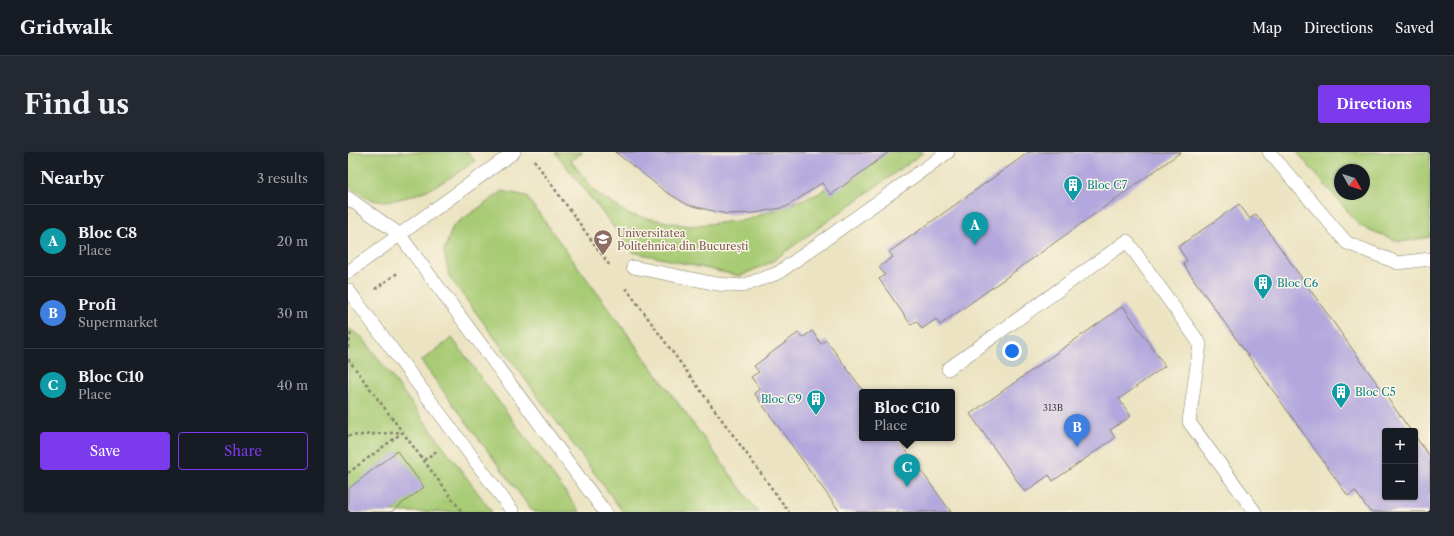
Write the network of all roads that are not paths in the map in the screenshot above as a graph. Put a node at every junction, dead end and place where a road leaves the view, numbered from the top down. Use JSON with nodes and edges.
{"nodes":[{"id":1,"x":514,"y":152,"type":"edge"},
{"id":2,"x":948,"y":152,"type":"edge"},
{"id":3,"x":1269,"y":152,"type":"edge"},
{"id":4,"x":348,"y":198,"type":"edge"},
{"id":5,"x":399,"y":234,"type":"junction"},
{"id":6,"x":1430,"y":259,"type":"edge"},
{"id":7,"x":633,"y":267,"type":"dead end"},
{"id":8,"x":348,"y":272,"type":"edge"},
{"id":9,"x":348,"y":290,"type":"edge"},
{"id":10,"x":948,"y":369,"type":"dead end"},
{"id":11,"x":513,"y":512,"type":"edge"},
{"id":12,"x":604,"y":512,"type":"edge"},
{"id":13,"x":1255,"y":512,"type":"edge"}],
"edges":[{"from":1,"to":5,"type":"lane"},
{"from":2,"to":7,"type":"lane"},
{"from":3,"to":6,"type":"lane"},
{"from":4,"to":5,"type":"lane"},
{"from":5,"to":8,"type":"lane"},
{"from":5,"to":12,"type":"lane"},
{"from":9,"to":11,"type":"lane"},
{"from":10,"to":13,"type":"lane"}]}
